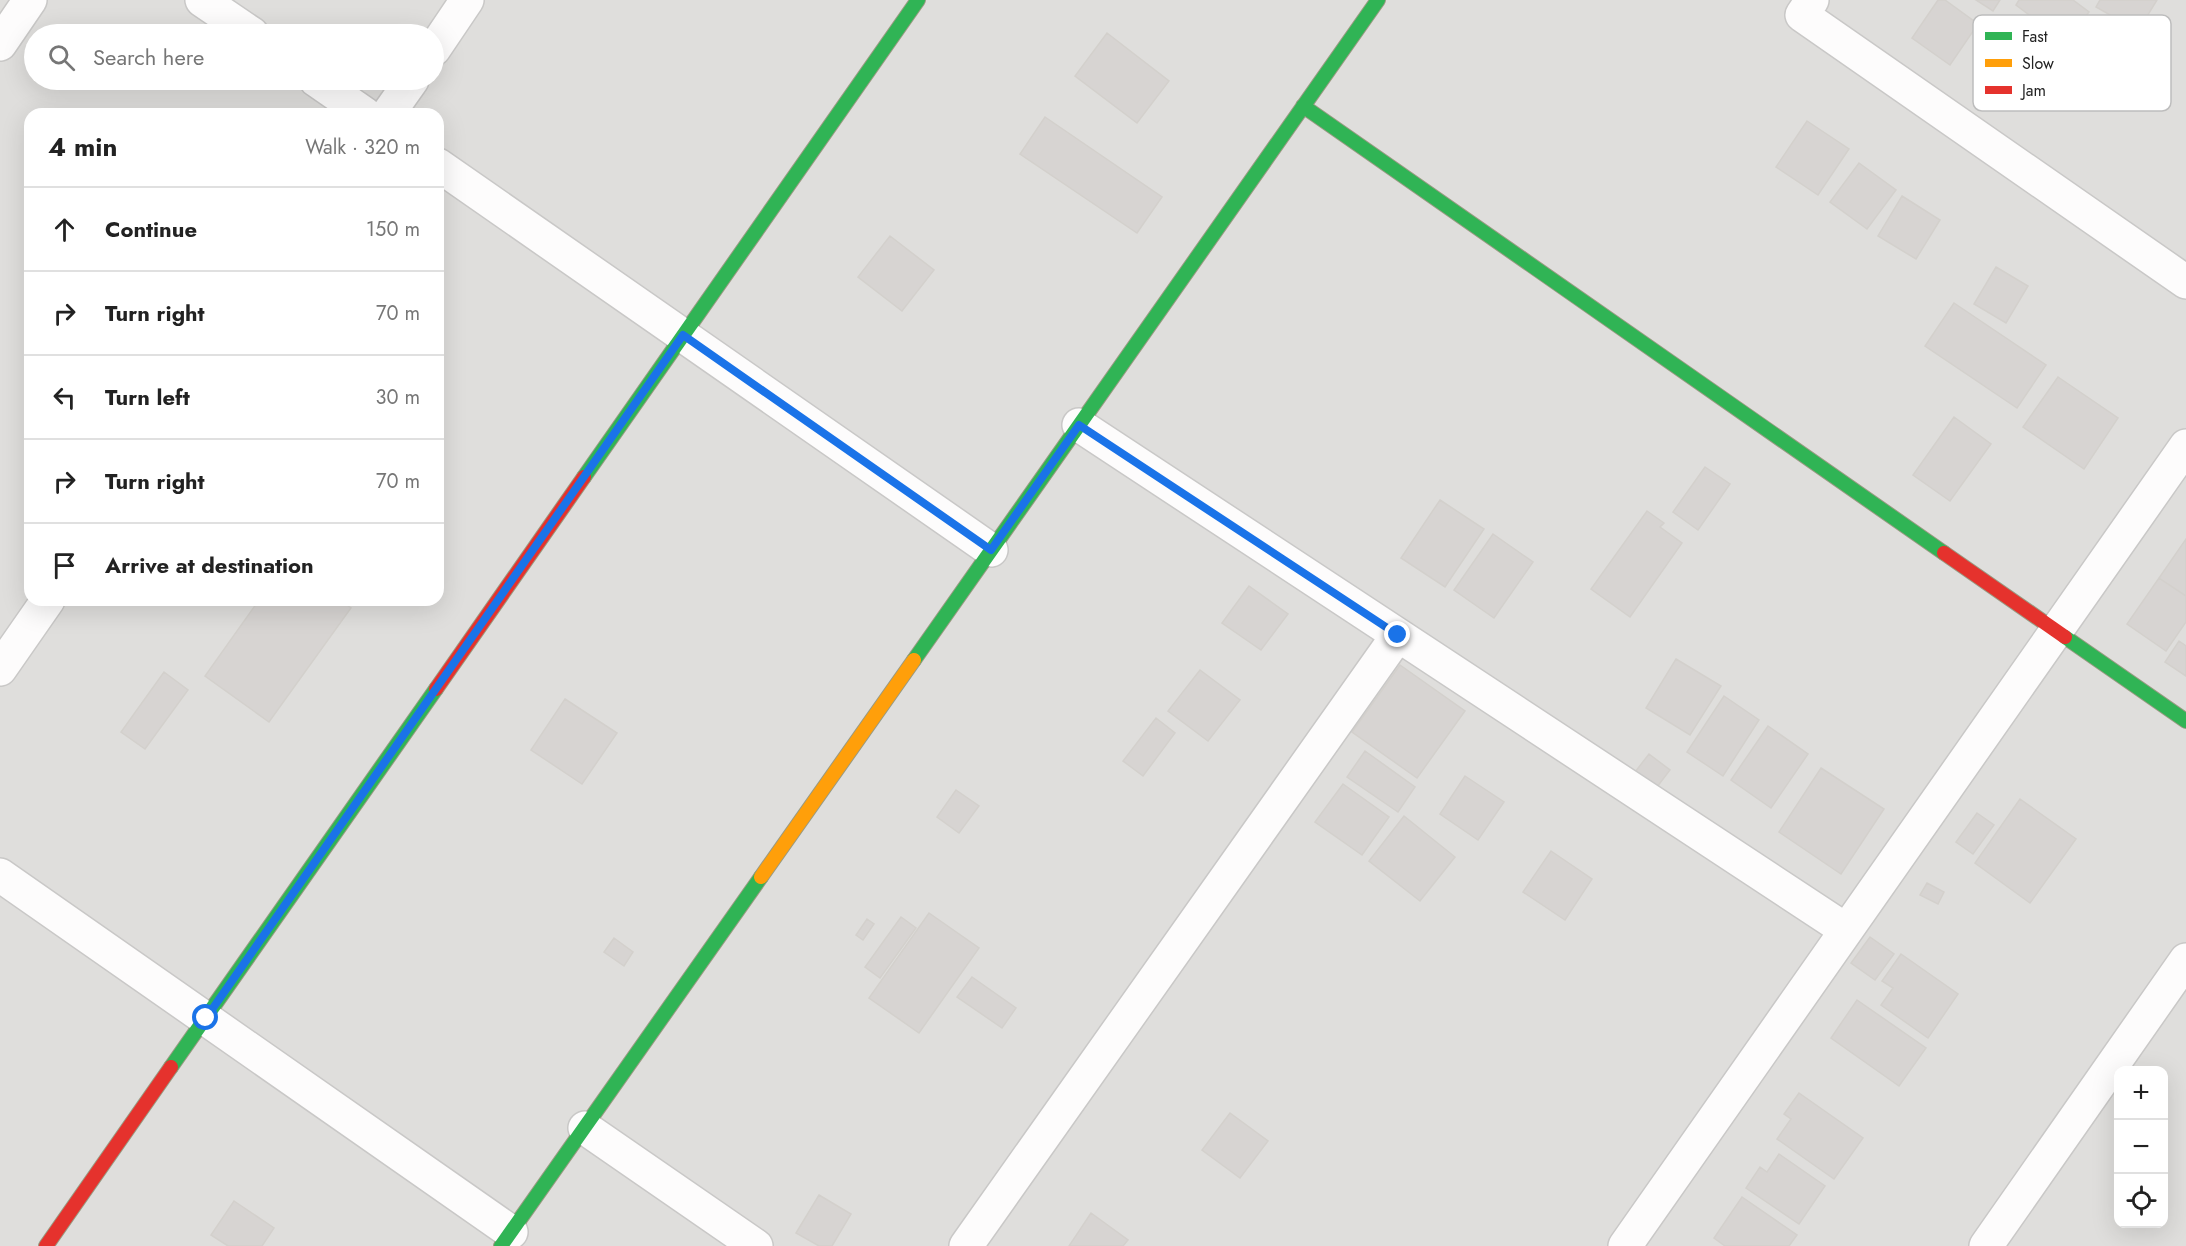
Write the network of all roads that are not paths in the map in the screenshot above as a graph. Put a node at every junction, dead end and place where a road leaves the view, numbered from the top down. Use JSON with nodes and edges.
{"nodes":[{"id":1,"x":30,"y":0,"type":"edge"},
{"id":2,"x":202,"y":0,"type":"edge"},
{"id":3,"x":467,"y":0,"type":"edge"},
{"id":4,"x":918,"y":0,"type":"edge"},
{"id":5,"x":1378,"y":0,"type":"edge"},
{"id":6,"x":1812,"y":0,"type":"edge"},
{"id":7,"x":237,"y":24,"type":"edge"},
{"id":8,"x":444,"y":34,"type":"edge"},
{"id":9,"x":0,"y":44,"type":"edge"},
{"id":10,"x":330,"y":90,"type":"edge"},
{"id":11,"x":405,"y":90,"type":"edge"},
{"id":12,"x":1303,"y":106,"type":"junction"},
{"id":13,"x":356,"y":108,"type":"edge"},
{"id":14,"x":392,"y":108,"type":"edge"},
{"id":15,"x":444,"y":169,"type":"edge"},
{"id":16,"x":2186,"y":282,"type":"edge"},
{"id":17,"x":683,"y":335,"type":"junction"},
{"id":18,"x":1079,"y":425,"type":"junction"},
{"id":19,"x":2186,"y":446,"type":"edge"},
{"id":20,"x":991,"y":550,"type":"junction"},
{"id":21,"x":44,"y":606,"type":"edge"},
{"id":22,"x":2057,"y":631,"type":"junction"},
{"id":23,"x":1398,"y":635,"type":"junction"},
{"id":24,"x":0,"y":669,"type":"edge"},
{"id":25,"x":2186,"y":721,"type":"edge"},
{"id":26,"x":0,"y":875,"type":"edge"},
{"id":27,"x":1846,"y":930,"type":"junction"},
{"id":28,"x":2186,"y":960,"type":"edge"},
{"id":29,"x":206,"y":1018,"type":"junction"},
{"id":30,"x":585,"y":1128,"type":"junction"},
{"id":31,"x":506,"y":1239,"type":"edge"},
{"id":32,"x":46,"y":1246,"type":"edge"},
{"id":33,"x":756,"y":1246,"type":"edge"},
{"id":34,"x":966,"y":1246,"type":"edge"},
{"id":35,"x":1625,"y":1246,"type":"edge"},
{"id":36,"x":1986,"y":1246,"type":"edge"}],
"edges":[{"from":1,"to":9,"type":"street"},
{"from":2,"to":7,"type":"street"},
{"from":3,"to":8,"type":"street"},
{"from":4,"to":17,"type":"street"},
{"from":5,"to":12,"type":"street"},
{"from":6,"to":16,"type":"street"},
{"from":10,"to":13,"type":"street"},
{"from":11,"to":14,"type":"street"},
{"from":12,"to":18,"type":"street"},
{"from":12,"to":22,"type":"street"},
{"from":15,"to":17,"type":"street"},
{"from":17,"to":20,"type":"street"},
{"from":17,"to":29,"type":"street"},
{"from":18,"to":20,"type":"street"},
{"from":18,"to":23,"type":"street"},
{"from":19,"to":22,"type":"street"},
{"from":20,"to":30,"type":"street"},
{"from":21,"to":24,"type":"street"},
{"from":22,"to":25,"type":"street"},
{"from":22,"to":27,"type":"street"},
{"from":23,"to":27,"type":"street"},
{"from":23,"to":34,"type":"street"},
{"from":26,"to":29,"type":"street"},
{"from":27,"to":35,"type":"street"},
{"from":28,"to":36,"type":"street"},
{"from":29,"to":31,"type":"street"},
{"from":29,"to":32,"type":"street"},
{"from":30,"to":31,"type":"street"},
{"from":30,"to":33,"type":"street"}]}
